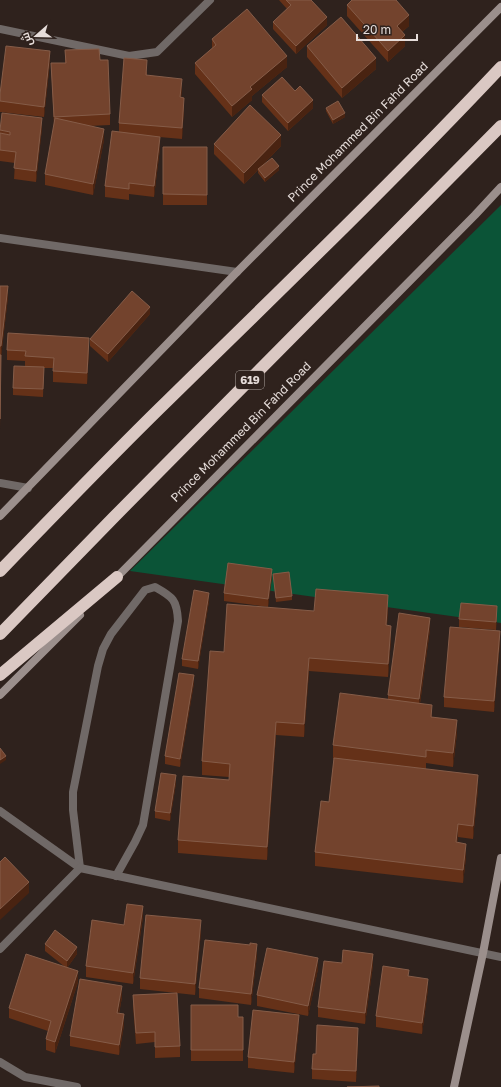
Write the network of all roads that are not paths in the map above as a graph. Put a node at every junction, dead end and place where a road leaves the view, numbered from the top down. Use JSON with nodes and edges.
{"nodes":[{"id":1,"x":210,"y":0,"type":"edge"},
{"id":2,"x":501,"y":8,"type":"edge"},
{"id":3,"x":0,"y":29,"type":"edge"},
{"id":4,"x":501,"y":67,"type":"edge"},
{"id":5,"x":501,"y":126,"type":"edge"},
{"id":6,"x":501,"y":187,"type":"edge"},
{"id":7,"x":0,"y":238,"type":"edge"},
{"id":8,"x":237,"y":272,"type":"junction"},
{"id":9,"x":0,"y":483,"type":"edge"},
{"id":10,"x":28,"y":488,"type":"junction"},
{"id":11,"x":0,"y":516,"type":"edge"},
{"id":12,"x":0,"y":571,"type":"edge"},
{"id":13,"x":117,"y":577,"type":"junction"},
{"id":14,"x":0,"y":634,"type":"edge"},
{"id":15,"x":0,"y":675,"type":"edge"},
{"id":16,"x":0,"y":695,"type":"edge"},
{"id":17,"x":0,"y":811,"type":"edge"},
{"id":18,"x":501,"y":858,"type":"edge"},
{"id":19,"x":80,"y":868,"type":"junction"},
{"id":20,"x":116,"y":876,"type":"junction"},
{"id":21,"x":0,"y":949,"type":"edge"},
{"id":22,"x":483,"y":953,"type":"junction"},
{"id":23,"x":501,"y":957,"type":"edge"},
{"id":24,"x":0,"y":1062,"type":"edge"},
{"id":25,"x":77,"y":1087,"type":"edge"},
{"id":26,"x":454,"y":1087,"type":"edge"}],
"edges":[{"from":1,"to":3,"type":"street"},
{"from":2,"to":8,"type":"main road","name":"Prince Mohammed Bin Fahd Road"},
{"from":4,"to":12,"type":"highway"},
{"from":5,"to":14,"type":"highway","number":"619"},
{"from":6,"to":13,"type":"main road","name":"Prince Mohammed Bin Fahd Road"},
{"from":7,"to":8,"type":"street"},
{"from":8,"to":10,"type":"main road","name":"Prince Mohammed Bin Fahd Road"},
{"from":9,"to":10,"type":"street"},
{"from":10,"to":11,"type":"main road","name":"Prince Mohammed Bin Fahd Road"},
{"from":13,"to":15,"type":"highway"},
{"from":13,"to":16,"type":"main road","name":"Prince Mohammed Bin Fahd Road"},
{"from":17,"to":19,"type":"street"},
{"from":18,"to":22,"type":"main road"},
{"from":19,"to":20,"type":"street"},
{"from":19,"to":20,"type":"street"},
{"from":19,"to":21,"type":"street"},
{"from":20,"to":22,"type":"street"},
{"from":22,"to":23,"type":"street"},
{"from":22,"to":26,"type":"main road"},
{"from":24,"to":25,"type":"street"}]}
